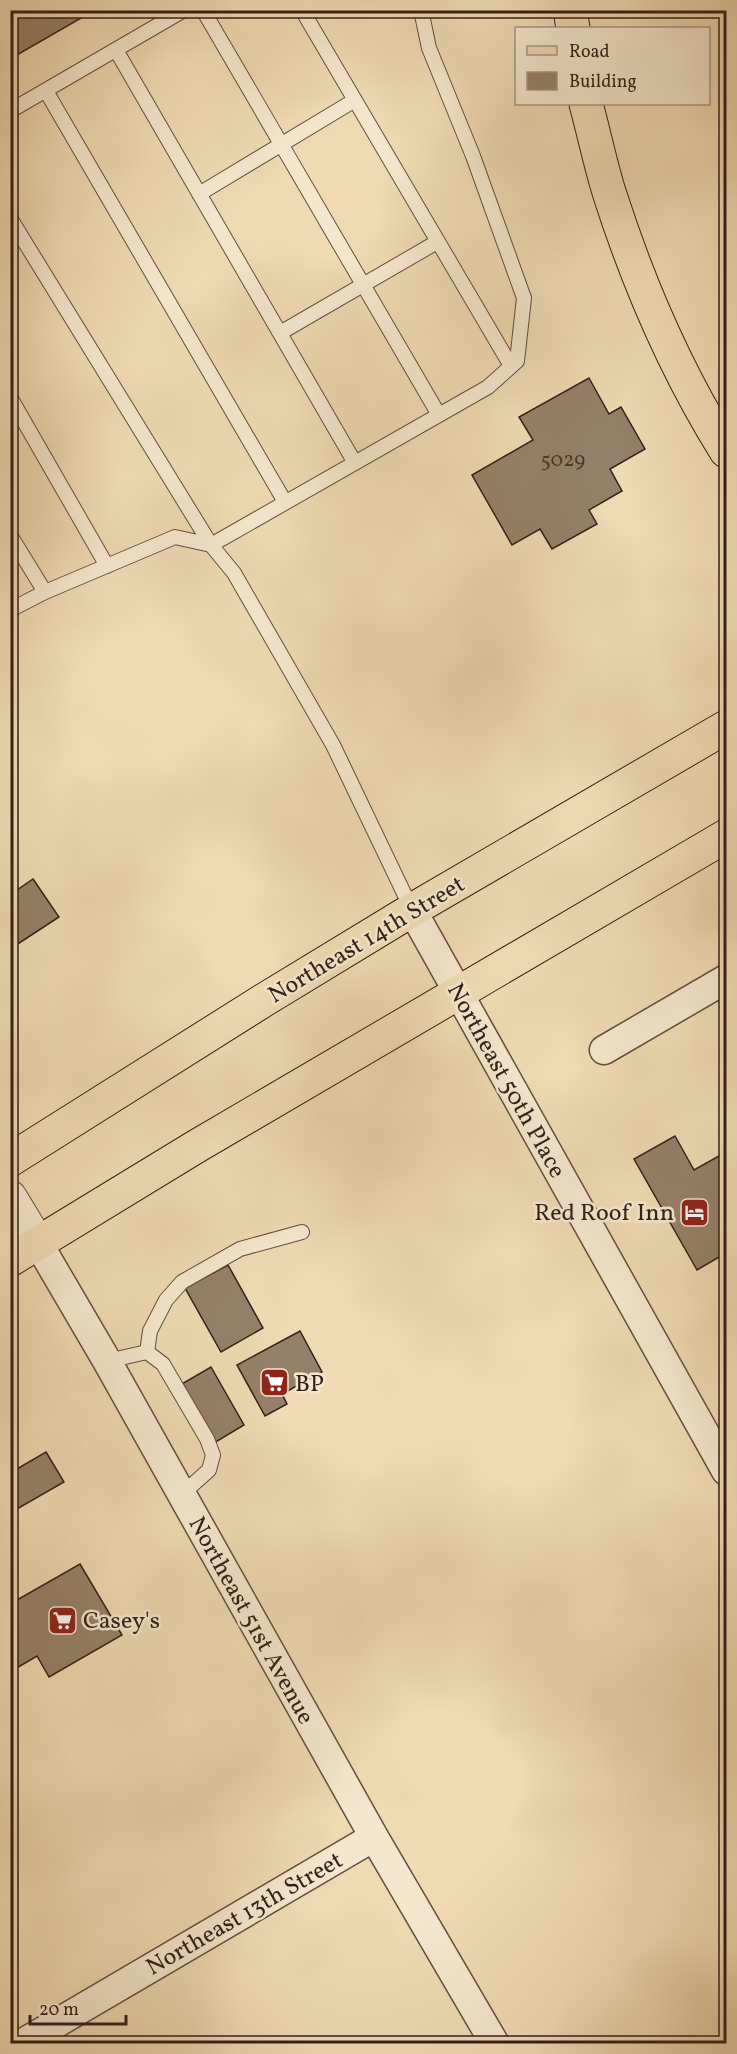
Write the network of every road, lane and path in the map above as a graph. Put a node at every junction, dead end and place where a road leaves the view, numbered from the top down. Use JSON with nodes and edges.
{"nodes":[{"id":1,"x":184,"y":10,"type":"edge"},
{"id":2,"x":203,"y":10,"type":"edge"},
{"id":3,"x":302,"y":10,"type":"edge"},
{"id":4,"x":421,"y":10,"type":"edge"},
{"id":5,"x":570,"y":10,"type":"edge"},
{"id":6,"x":573,"y":27,"type":"edge"},
{"id":7,"x":116,"y":50,"type":"junction"},
{"id":8,"x":46,"y":91,"type":"junction"},
{"id":9,"x":355,"y":100,"type":"junction"},
{"id":10,"x":586,"y":105,"type":"edge"},
{"id":11,"x":10,"y":111,"type":"edge"},
{"id":12,"x":281,"y":144,"type":"junction"},
{"id":13,"x":199,"y":194,"type":"junction"},
{"id":14,"x":10,"y":218,"type":"edge"},
{"id":15,"x":437,"y":242,"type":"junction"},
{"id":16,"x":363,"y":285,"type":"junction"},
{"id":17,"x":280,"y":333,"type":"junction"},
{"id":18,"x":511,"y":366,"type":"junction"},
{"id":19,"x":10,"y":397,"type":"edge"},
{"id":20,"x":439,"y":415,"type":"junction"},
{"id":21,"x":726,"y":452,"type":"edge"},
{"id":22,"x":355,"y":462,"type":"junction"},
{"id":23,"x":285,"y":502,"type":"junction"},
{"id":24,"x":10,"y":535,"type":"edge"},
{"id":25,"x":211,"y":545,"type":"junction"},
{"id":26,"x":107,"y":566,"type":"junction"},
{"id":27,"x":45,"y":592,"type":"junction"},
{"id":28,"x":10,"y":610,"type":"edge"},
{"id":29,"x":726,"y":727,"type":"edge"},
{"id":30,"x":726,"y":836,"type":"edge"},
{"id":31,"x":412,"y":910,"type":"junction"},
{"id":32,"x":726,"y":979,"type":"edge"},
{"id":33,"x":458,"y":992,"type":"junction"},
{"id":34,"x":604,"y":1050,"type":"dead end"},
{"id":35,"x":10,"y":1160,"type":"edge"},
{"id":36,"x":10,"y":1197,"type":"edge"},
{"id":37,"x":302,"y":1232,"type":"dead end"},
{"id":38,"x":38,"y":1243,"type":"junction"},
{"id":39,"x":10,"y":1260,"type":"edge"},
{"id":40,"x":147,"y":1352,"type":"junction"},
{"id":41,"x":107,"y":1361,"type":"junction"},
{"id":42,"x":726,"y":1471,"type":"edge"},
{"id":43,"x":181,"y":1495,"type":"junction"},
{"id":44,"x":374,"y":1837,"type":"junction"},
{"id":45,"x":21,"y":2043,"type":"edge"},
{"id":46,"x":495,"y":2043,"type":"edge"}],
"edges":[{"from":1,"to":7,"type":"lane"},
{"from":2,"to":12,"type":"lane"},
{"from":3,"to":9,"type":"lane"},
{"from":4,"to":18,"type":"lane"},
{"from":5,"to":6,"type":"main road"},
{"from":7,"to":8,"type":"lane"},
{"from":7,"to":13,"type":"lane"},
{"from":8,"to":11,"type":"lane"},
{"from":8,"to":23,"type":"lane"},
{"from":9,"to":12,"type":"lane"},
{"from":9,"to":15,"type":"lane"},
{"from":10,"to":21,"type":"main road"},
{"from":12,"to":13,"type":"lane"},
{"from":12,"to":16,"type":"lane"},
{"from":13,"to":17,"type":"lane"},
{"from":14,"to":25,"type":"lane"},
{"from":15,"to":16,"type":"lane"},
{"from":15,"to":18,"type":"lane"},
{"from":16,"to":17,"type":"lane"},
{"from":16,"to":20,"type":"lane"},
{"from":17,"to":22,"type":"lane"},
{"from":18,"to":20,"type":"lane"},
{"from":19,"to":26,"type":"lane"},
{"from":20,"to":22,"type":"lane"},
{"from":22,"to":23,"type":"lane"},
{"from":23,"to":25,"type":"lane"},
{"from":24,"to":27,"type":"lane"},
{"from":25,"to":26,"type":"lane"},
{"from":25,"to":31,"type":"lane"},
{"from":26,"to":27,"type":"lane"},
{"from":27,"to":28,"type":"lane"},
{"from":29,"to":31,"type":"main road","name":"Northeast 14th Street"},
{"from":30,"to":33,"type":"main road"},
{"from":31,"to":33,"type":"street","name":"Northeast 50th Place"},
{"from":31,"to":35,"type":"main road","name":"Northeast 14th Street"},
{"from":32,"to":34,"type":"street"},
{"from":33,"to":38,"type":"main road"},
{"from":33,"to":42,"type":"street","name":"Northeast 50th Place"},
{"from":36,"to":38,"type":"street","name":"Northeast 51st Avenue"},
{"from":37,"to":40,"type":"lane"},
{"from":38,"to":39,"type":"main road"},
{"from":38,"to":41,"type":"street","name":"Northeast 51st Avenue"},
{"from":40,"to":41,"type":"lane"},
{"from":40,"to":43,"type":"lane"},
{"from":41,"to":43,"type":"street","name":"Northeast 51st Avenue"},
{"from":43,"to":44,"type":"street","name":"Northeast 51st Avenue"},
{"from":44,"to":45,"type":"street","name":"Northeast 13th Street"},
{"from":44,"to":46,"type":"street","name":"Northeast 51st Avenue"}]}
